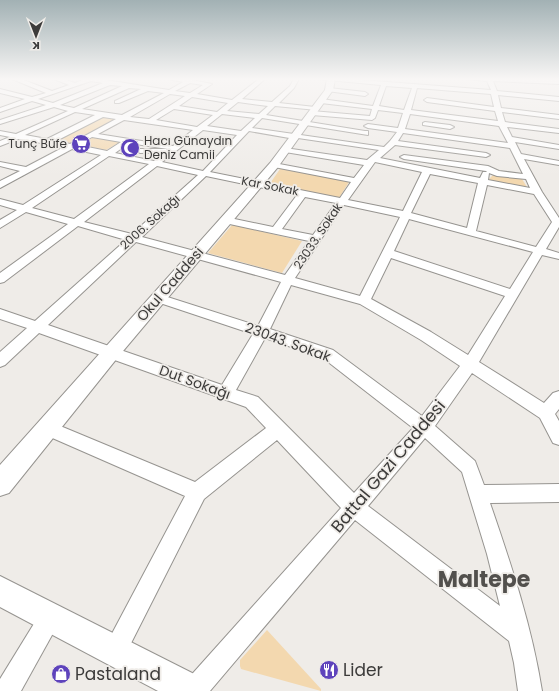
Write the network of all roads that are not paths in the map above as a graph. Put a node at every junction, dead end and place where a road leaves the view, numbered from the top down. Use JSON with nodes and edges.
{"nodes":[{"id":1,"x":33,"y":111,"type":"edge"},
{"id":2,"x":70,"y":111,"type":"edge"},
{"id":3,"x":80,"y":111,"type":"edge"},
{"id":4,"x":134,"y":111,"type":"edge"},
{"id":5,"x":167,"y":111,"type":"edge"},
{"id":6,"x":201,"y":111,"type":"edge"},
{"id":7,"x":221,"y":111,"type":"edge"},
{"id":8,"x":240,"y":111,"type":"edge"},
{"id":9,"x":266,"y":111,"type":"edge"},
{"id":10,"x":292,"y":111,"type":"edge"},
{"id":11,"x":298,"y":111,"type":"edge"},
{"id":12,"x":312,"y":111,"type":"edge"},
{"id":13,"x":340,"y":111,"type":"edge"},
{"id":14,"x":356,"y":111,"type":"edge"},
{"id":15,"x":375,"y":111,"type":"edge"},
{"id":16,"x":383,"y":111,"type":"edge"},
{"id":17,"x":410,"y":111,"type":"edge"},
{"id":18,"x":499,"y":111,"type":"edge"},
{"id":19,"x":527,"y":111,"type":"edge"},
{"id":20,"x":237,"y":114,"type":"junction"},
{"id":21,"x":100,"y":115,"type":"junction"},
{"id":22,"x":217,"y":115,"type":"junction"},
{"id":23,"x":452,"y":117,"type":"junction"},
{"id":24,"x":559,"y":117,"type":"edge"},
{"id":25,"x":120,"y":118,"type":"junction"},
{"id":26,"x":372,"y":118,"type":"junction"},
{"id":27,"x":286,"y":119,"type":"junction"},
{"id":28,"x":0,"y":122,"type":"edge"},
{"id":29,"x":149,"y":122,"type":"junction"},
{"id":30,"x":408,"y":122,"type":"junction"},
{"id":31,"x":502,"y":124,"type":"junction"},
{"id":32,"x":251,"y":126,"type":"junction"},
{"id":33,"x":450,"y":127,"type":"junction"},
{"id":34,"x":199,"y":128,"type":"junction"},
{"id":35,"x":366,"y":130,"type":"junction"},
{"id":36,"x":559,"y":131,"type":"edge"},
{"id":37,"x":0,"y":133,"type":"edge"},
{"id":38,"x":91,"y":135,"type":"junction"},
{"id":39,"x":17,"y":136,"type":"junction"},
{"id":40,"x":295,"y":136,"type":"junction"},
{"id":41,"x":447,"y":137,"type":"junction"},
{"id":42,"x":127,"y":141,"type":"junction"},
{"id":43,"x":48,"y":142,"type":"junction"},
{"id":44,"x":484,"y":142,"type":"junction"},
{"id":45,"x":512,"y":143,"type":"junction"},
{"id":46,"x":0,"y":144,"type":"edge"},
{"id":47,"x":359,"y":145,"type":"junction"},
{"id":48,"x":71,"y":146,"type":"junction"},
{"id":49,"x":559,"y":147,"type":"edge"},
{"id":50,"x":170,"y":150,"type":"junction"},
{"id":51,"x":285,"y":150,"type":"junction"},
{"id":52,"x":140,"y":151,"type":"dead end"},
{"id":53,"x":108,"y":153,"type":"junction"},
{"id":54,"x":380,"y":154,"type":"junction"},
{"id":55,"x":486,"y":155,"type":"junction"},
{"id":56,"x":519,"y":156,"type":"junction"},
{"id":57,"x":156,"y":163,"type":"junction"},
{"id":58,"x":559,"y":163,"type":"edge"},
{"id":59,"x":0,"y":164,"type":"edge"},
{"id":60,"x":274,"y":165,"type":"junction"},
{"id":61,"x":488,"y":169,"type":"junction"},
{"id":62,"x":27,"y":170,"type":"junction"},
{"id":63,"x":427,"y":171,"type":"junction"},
{"id":64,"x":204,"y":174,"type":"junction"},
{"id":65,"x":529,"y":177,"type":"junction"},
{"id":66,"x":358,"y":181,"type":"junction"},
{"id":67,"x":483,"y":182,"type":"junction"},
{"id":68,"x":257,"y":184,"type":"junction"},
{"id":69,"x":0,"y":185,"type":"edge"},
{"id":70,"x":537,"y":192,"type":"junction"},
{"id":71,"x":303,"y":193,"type":"junction"},
{"id":72,"x":342,"y":201,"type":"junction"},
{"id":73,"x":0,"y":202,"type":"edge"},
{"id":74,"x":25,"y":208,"type":"junction"},
{"id":75,"x":406,"y":215,"type":"junction"},
{"id":76,"x":225,"y":220,"type":"junction"},
{"id":77,"x":77,"y":222,"type":"junction"},
{"id":78,"x":558,"y":223,"type":"edge"},
{"id":79,"x":0,"y":225,"type":"edge"},
{"id":80,"x":275,"y":231,"type":"junction"},
{"id":81,"x":471,"y":232,"type":"junction"},
{"id":82,"x":133,"y":237,"type":"junction"},
{"id":83,"x":316,"y":239,"type":"junction"},
{"id":84,"x":538,"y":251,"type":"junction"},
{"id":85,"x":387,"y":253,"type":"junction"},
{"id":86,"x":196,"y":254,"type":"junction"},
{"id":87,"x":559,"y":256,"type":"edge"},
{"id":88,"x":0,"y":279,"type":"edge"},
{"id":89,"x":288,"y":280,"type":"junction"},
{"id":90,"x":512,"y":294,"type":"junction"},
{"id":91,"x":158,"y":298,"type":"junction"},
{"id":92,"x":364,"y":301,"type":"junction"},
{"id":93,"x":0,"y":314,"type":"edge"},
{"id":94,"x":36,"y":326,"type":"junction"},
{"id":95,"x":262,"y":331,"type":"junction"},
{"id":96,"x":111,"y":352,"type":"junction"},
{"id":97,"x":0,"y":361,"type":"edge"},
{"id":98,"x":470,"y":364,"type":"junction"},
{"id":99,"x":226,"y":392,"type":"junction"},
{"id":100,"x":559,"y":398,"type":"edge"},
{"id":101,"x":546,"y":413,"type":"junction"},
{"id":102,"x":424,"y":427,"type":"junction"},
{"id":103,"x":47,"y":428,"type":"junction"},
{"id":104,"x":278,"y":429,"type":"junction"},
{"id":105,"x":559,"y":437,"type":"edge"},
{"id":106,"x":0,"y":484,"type":"edge"},
{"id":107,"x":197,"y":492,"type":"junction"},
{"id":108,"x":559,"y":493,"type":"edge"},
{"id":109,"x":478,"y":494,"type":"junction"},
{"id":110,"x":354,"y":507,"type":"junction"},
{"id":111,"x":0,"y":590,"type":"edge"},
{"id":112,"x":51,"y":618,"type":"junction"},
{"id":113,"x":519,"y":635,"type":"junction"},
{"id":114,"x":115,"y":651,"type":"junction"},
{"id":115,"x":7,"y":691,"type":"edge"},
{"id":116,"x":193,"y":691,"type":"edge"},
{"id":117,"x":530,"y":691,"type":"edge"}],
"edges":[{"from":1,"to":28,"type":"street"},
{"from":2,"to":39,"type":"street"},
{"from":3,"to":21,"type":"street"},
{"from":4,"to":25,"type":"street"},
{"from":5,"to":29,"type":"street"},
{"from":6,"to":22,"type":"street"},
{"from":7,"to":22,"type":"street"},
{"from":8,"to":20,"type":"street"},
{"from":9,"to":32,"type":"street","name":"2006. Sokağı"},
{"from":10,"to":27,"type":"street"},
{"from":11,"to":27,"type":"street"},
{"from":12,"to":40,"type":"main road","name":"Okul Caddesi"},
{"from":13,"to":35,"type":"street"},
{"from":14,"to":26,"type":"street"},
{"from":15,"to":26,"type":"street"},
{"from":16,"to":30,"type":"street"},
{"from":17,"to":30,"type":"street","name":"23033. Sokak"},
{"from":18,"to":31,"type":"street"},
{"from":19,"to":24,"type":"street"},
{"from":20,"to":22,"type":"street"},
{"from":20,"to":32,"type":"street"},
{"from":21,"to":25,"type":"street"},
{"from":21,"to":43,"type":"street"},
{"from":22,"to":32,"type":"street"},
{"from":22,"to":34,"type":"street"},
{"from":23,"to":30,"type":"street"},
{"from":23,"to":31,"type":"street"},
{"from":23,"to":33,"type":"street"},
{"from":25,"to":29,"type":"street"},
{"from":25,"to":38,"type":"street"},
{"from":26,"to":35,"type":"street"},
{"from":27,"to":32,"type":"street"},
{"from":29,"to":34,"type":"street"},
{"from":30,"to":33,"type":"street"},
{"from":30,"to":35,"type":"street"},
{"from":30,"to":41,"type":"street"},
{"from":30,"to":54,"type":"street","name":"23033. Sokak"},
{"from":31,"to":36,"type":"street"},
{"from":31,"to":45,"type":"street"},
{"from":32,"to":34,"type":"street"},
{"from":32,"to":40,"type":"street"},
{"from":32,"to":64,"type":"street","name":"2006. Sokağı"},
{"from":33,"to":41,"type":"street"},
{"from":34,"to":50,"type":"street"},
{"from":35,"to":47,"type":"street"},
{"from":37,"to":39,"type":"street","name":"Kar Sokak"},
{"from":38,"to":42,"type":"street"},
{"from":38,"to":48,"type":"street"},
{"from":39,"to":43,"type":"street","name":"Kar Sokak"},
{"from":39,"to":46,"type":"street"},
{"from":40,"to":47,"type":"street"},
{"from":40,"to":51,"type":"main road","name":"Okul Caddesi"},
{"from":41,"to":44,"type":"street"},
{"from":42,"to":50,"type":"street"},
{"from":42,"to":53,"type":"street"},
{"from":43,"to":48,"type":"street","name":"Kar Sokak"},
{"from":44,"to":45,"type":"street"},
{"from":44,"to":55,"type":"street"},
{"from":45,"to":49,"type":"street"},
{"from":45,"to":56,"type":"street"},
{"from":47,"to":54,"type":"street"},
{"from":48,"to":53,"type":"street","name":"Kar Sokak"},
{"from":48,"to":62,"type":"street"},
{"from":50,"to":52,"type":"street"},
{"from":50,"to":57,"type":"street"},
{"from":51,"to":54,"type":"street"},
{"from":51,"to":60,"type":"main road","name":"Okul Caddesi"},
{"from":53,"to":57,"type":"street","name":"Kar Sokak"},
{"from":53,"to":74,"type":"street"},
{"from":54,"to":55,"type":"street"},
{"from":54,"to":61,"type":"street"},
{"from":54,"to":63,"type":"street"},
{"from":54,"to":66,"type":"street","name":"23033. Sokak"},
{"from":55,"to":61,"type":"street"},
{"from":56,"to":58,"type":"street"},
{"from":56,"to":65,"type":"street"},
{"from":57,"to":64,"type":"street","name":"Kar Sokak"},
{"from":57,"to":77,"type":"street"},
{"from":59,"to":62,"type":"street"},
{"from":60,"to":66,"type":"street"},
{"from":60,"to":68,"type":"main road","name":"Okul Caddesi"},
{"from":61,"to":65,"type":"street"},
{"from":61,"to":67,"type":"street"},
{"from":62,"to":69,"type":"street"},
{"from":63,"to":67,"type":"street"},
{"from":63,"to":75,"type":"street"},
{"from":64,"to":68,"type":"street","name":"Kar Sokak"},
{"from":64,"to":82,"type":"street","name":"2006. Sokağı"},
{"from":65,"to":70,"type":"street"},
{"from":66,"to":72,"type":"street","name":"23033. Sokak"},
{"from":67,"to":70,"type":"street"},
{"from":67,"to":81,"type":"street"},
{"from":68,"to":71,"type":"street","name":"Kar Sokak"},
{"from":68,"to":76,"type":"main road","name":"Okul Caddesi"},
{"from":70,"to":78,"type":"street"},
{"from":71,"to":72,"type":"street","name":"Kar Sokak"},
{"from":71,"to":80,"type":"street"},
{"from":72,"to":75,"type":"street","name":"Kar Sokak"},
{"from":72,"to":83,"type":"street","name":"23033. Sokak"},
{"from":73,"to":74,"type":"street"},
{"from":74,"to":77,"type":"street"},
{"from":74,"to":79,"type":"street"},
{"from":75,"to":81,"type":"street","name":"Kar Sokak"},
{"from":75,"to":85,"type":"street"},
{"from":76,"to":80,"type":"street"},
{"from":76,"to":86,"type":"main road","name":"Okul Caddesi"},
{"from":77,"to":82,"type":"street"},
{"from":77,"to":88,"type":"street"},
{"from":78,"to":84,"type":"street","name":"Battal Gazi Caddesi"},
{"from":80,"to":83,"type":"street"},
{"from":81,"to":84,"type":"street","name":"Kar Sokak"},
{"from":82,"to":86,"type":"street"},
{"from":82,"to":94,"type":"street","name":"2006. Sokağı"},
{"from":83,"to":89,"type":"street","name":"23033. Sokak"},
{"from":84,"to":87,"type":"street","name":"Kar Sokak"},
{"from":84,"to":90,"type":"street","name":"Battal Gazi Caddesi"},
{"from":85,"to":90,"type":"street"},
{"from":85,"to":92,"type":"street"},
{"from":86,"to":89,"type":"street"},
{"from":86,"to":91,"type":"main road","name":"Okul Caddesi"},
{"from":89,"to":92,"type":"street"},
{"from":89,"to":95,"type":"street","name":"23033. Sokak"},
{"from":90,"to":98,"type":"street","name":"Battal Gazi Caddesi"},
{"from":91,"to":95,"type":"street","name":"23043. Sokak"},
{"from":91,"to":96,"type":"main road","name":"Okul Caddesi"},
{"from":92,"to":98,"type":"street"},
{"from":93,"to":94,"type":"street","name":"Dut Sokağı"},
{"from":94,"to":96,"type":"street","name":"Dut Sokağı"},
{"from":94,"to":97,"type":"street","name":"2006. Sokağı"},
{"from":95,"to":99,"type":"street","name":"23033. Sokak"},
{"from":95,"to":102,"type":"street","name":"23043. Sokak"},
{"from":96,"to":99,"type":"street","name":"Dut Sokağı"},
{"from":96,"to":103,"type":"main road","name":"Okul Caddesi"},
{"from":98,"to":101,"type":"street"},
{"from":98,"to":102,"type":"street","name":"Battal Gazi Caddesi"},
{"from":99,"to":104,"type":"street","name":"Dut Sokağı"},
{"from":100,"to":101,"type":"street"},
{"from":101,"to":105,"type":"street"},
{"from":102,"to":109,"type":"street","name":"23043. Sokak"},
{"from":102,"to":110,"type":"street","name":"Battal Gazi Caddesi"},
{"from":103,"to":106,"type":"main road","name":"Okul Caddesi"},
{"from":103,"to":107,"type":"street"},
{"from":104,"to":107,"type":"street"},
{"from":104,"to":110,"type":"street","name":"Dut Sokağı"},
{"from":107,"to":114,"type":"street"},
{"from":108,"to":109,"type":"street"},
{"from":109,"to":113,"type":"street","name":"23043. Sokak"},
{"from":110,"to":113,"type":"street","name":"Dut Sokağı"},
{"from":110,"to":116,"type":"street","name":"Battal Gazi Caddesi"},
{"from":111,"to":112,"type":"main road"},
{"from":112,"to":114,"type":"main road"},
{"from":112,"to":115,"type":"street"},
{"from":113,"to":117,"type":"street","name":"23043. Sokak"},
{"from":114,"to":116,"type":"main road"}]}
